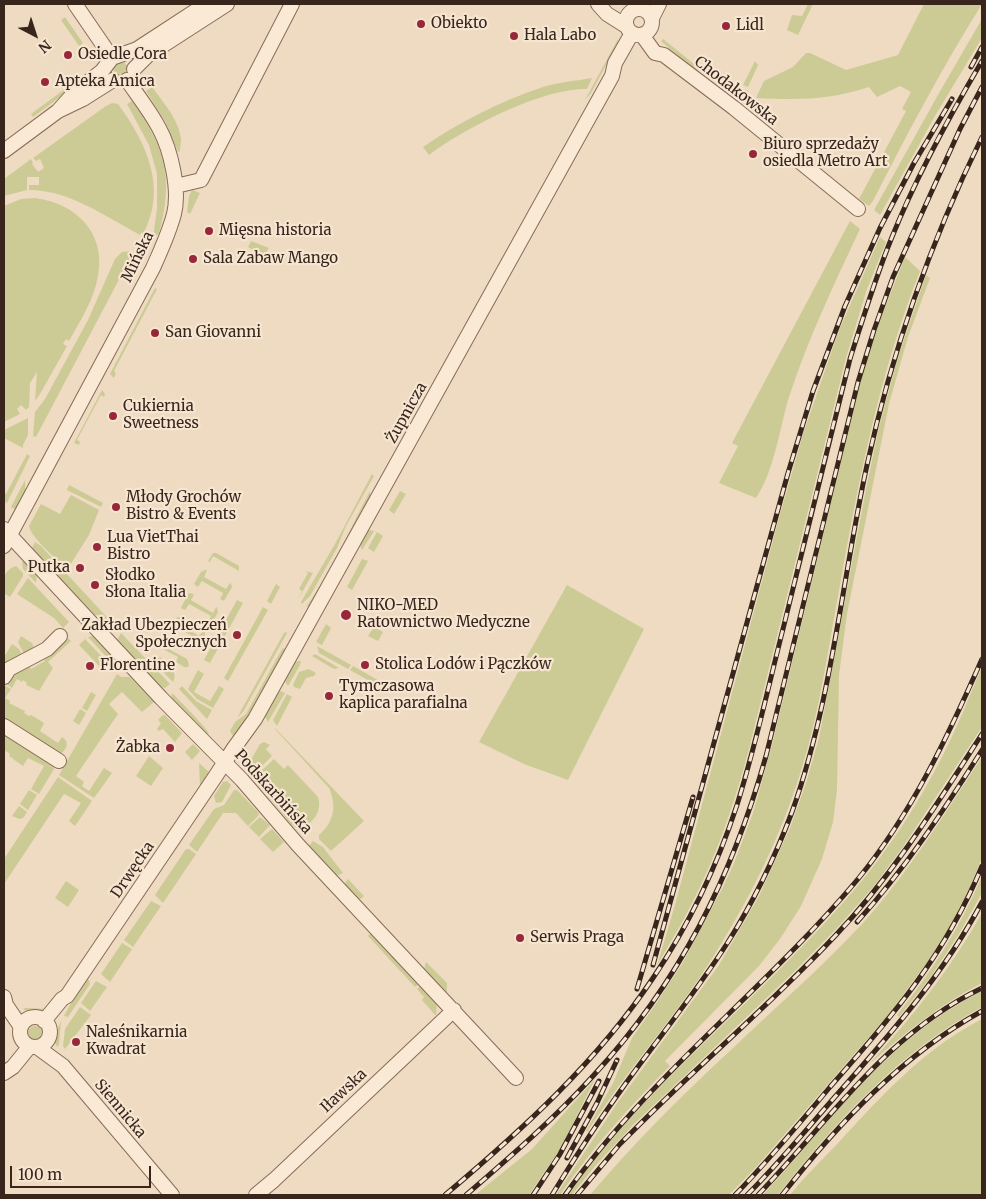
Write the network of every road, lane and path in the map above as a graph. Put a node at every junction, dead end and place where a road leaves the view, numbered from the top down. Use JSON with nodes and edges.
{"nodes":[{"id":1,"x":75,"y":4,"type":"edge"},
{"id":2,"x":206,"y":4,"type":"edge"},
{"id":3,"x":227,"y":4,"type":"edge"},
{"id":4,"x":292,"y":4,"type":"edge"},
{"id":5,"x":598,"y":4,"type":"edge"},
{"id":6,"x":606,"y":4,"type":"edge"},
{"id":7,"x":659,"y":4,"type":"edge"},
{"id":8,"x":640,"y":22,"type":"edge"},
{"id":9,"x":113,"y":59,"type":"junction"},
{"id":10,"x":125,"y":77,"type":"junction"},
{"id":11,"x":58,"y":111,"type":"junction"},
{"id":12,"x":4,"y":151,"type":"edge"},
{"id":13,"x":176,"y":186,"type":"junction"},
{"id":14,"x":858,"y":210,"type":"dead end"},
{"id":15,"x":6,"y":537,"type":"edge"},
{"id":16,"x":60,"y":636,"type":"dead end"},
{"id":17,"x":4,"y":677,"type":"edge"},
{"id":18,"x":4,"y":726,"type":"edge"},
{"id":19,"x":59,"y":761,"type":"dead end"},
{"id":20,"x":224,"y":762,"type":"junction"},
{"id":21,"x":4,"y":997,"type":"edge"},
{"id":22,"x":454,"y":1010,"type":"junction"},
{"id":23,"x":35,"y":1034,"type":"junction"},
{"id":24,"x":4,"y":1068,"type":"edge"},
{"id":25,"x":4,"y":1073,"type":"edge"},
{"id":26,"x":516,"y":1078,"type":"dead end"},
{"id":27,"x":172,"y":1195,"type":"edge"},
{"id":28,"x":256,"y":1195,"type":"edge"}],
"edges":[{"from":1,"to":9,"type":"street"},
{"from":2,"to":9,"type":"street"},
{"from":3,"to":10,"type":"street"},
{"from":4,"to":13,"type":"street"},
{"from":5,"to":8,"type":"street","name":"Chodakowska"},
{"from":6,"to":8,"type":"street"},
{"from":7,"to":8,"type":"street","name":"Żupnicza"},
{"from":8,"to":14,"type":"street","name":"Chodakowska"},
{"from":8,"to":20,"type":"street","name":"Żupnicza"},
{"from":9,"to":10,"type":"street"},
{"from":9,"to":10,"type":"street"},
{"from":9,"to":11,"type":"street"},
{"from":10,"to":11,"type":"street"},
{"from":10,"to":13,"type":"street","name":"Mińska"},
{"from":11,"to":12,"type":"street"},
{"from":13,"to":15,"type":"street","name":"Mińska"},
{"from":15,"to":20,"type":"street","name":"Podskarbińska"},
{"from":16,"to":17,"type":"street"},
{"from":18,"to":19,"type":"street"},
{"from":20,"to":22,"type":"street","name":"Podskarbińska"},
{"from":20,"to":23,"type":"street","name":"Drwęcka"},
{"from":21,"to":23,"type":"street","name":"Siennicka"},
{"from":22,"to":26,"type":"street","name":"Podskarbińska"},
{"from":22,"to":28,"type":"street","name":"Iławska"},
{"from":23,"to":24,"type":"street","name":"Drwęcka"},
{"from":23,"to":25,"type":"street","name":"Drwęcka"},
{"from":23,"to":27,"type":"street","name":"Siennicka"}]}
